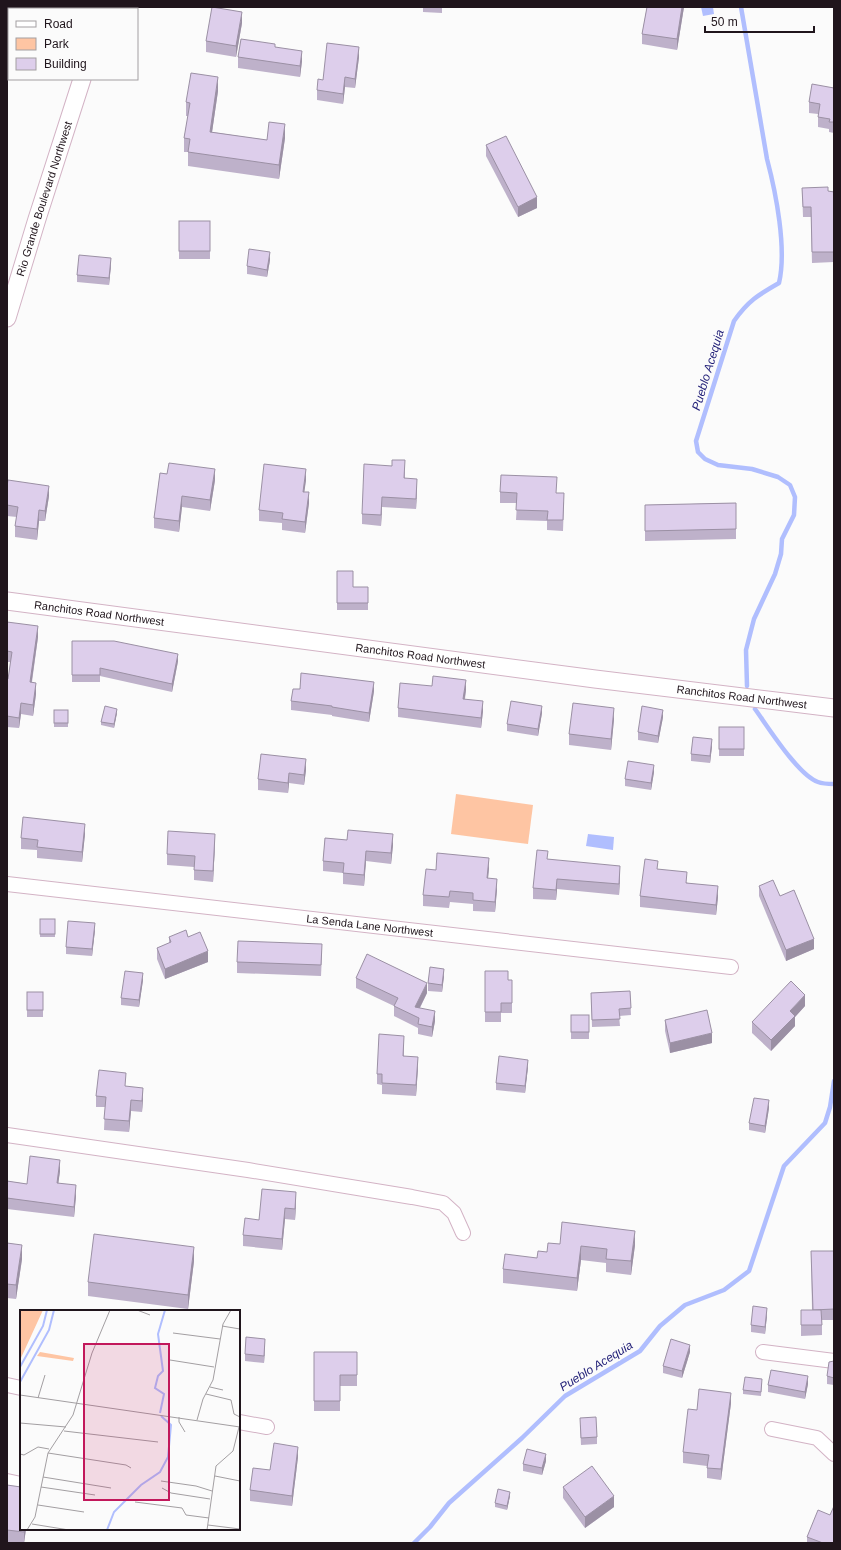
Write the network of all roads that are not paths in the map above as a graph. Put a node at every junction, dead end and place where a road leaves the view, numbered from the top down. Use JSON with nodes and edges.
{"nodes":[{"id":1,"x":82,"y":80,"type":"edge"},
{"id":2,"x":7,"y":318,"type":"edge"},
{"id":3,"x":7,"y":601,"type":"edge"},
{"id":4,"x":834,"y":708,"type":"edge"},
{"id":5,"x":7,"y":884,"type":"edge"},
{"id":6,"x":731,"y":967,"type":"dead end"},
{"id":7,"x":7,"y":1135,"type":"edge"},
{"id":8,"x":463,"y":1233,"type":"dead end"},
{"id":9,"x":763,"y":1352,"type":"dead end"},
{"id":10,"x":834,"y":1361,"type":"edge"},
{"id":11,"x":7,"y":1386,"type":"edge"},
{"id":12,"x":20,"y":1388,"type":"edge"},
{"id":13,"x":240,"y":1422,"type":"edge"},
{"id":14,"x":267,"y":1427,"type":"dead end"},
{"id":15,"x":772,"y":1429,"type":"dead end"},
{"id":16,"x":834,"y":1454,"type":"edge"},
{"id":17,"x":7,"y":1481,"type":"edge"},
{"id":18,"x":20,"y":1484,"type":"edge"}],
"edges":[{"from":1,"to":2,"type":"street","name":"Rio Grande Boulevard Northwest"},
{"from":3,"to":4,"type":"street","name":"Ranchitos Road Northwest"},
{"from":5,"to":6,"type":"street","name":"La Senda Lane Northwest"},
{"from":7,"to":8,"type":"street"},
{"from":9,"to":10,"type":"street"},
{"from":11,"to":12,"type":"street"},
{"from":13,"to":14,"type":"street"},
{"from":15,"to":16,"type":"street"},
{"from":17,"to":18,"type":"street"}]}
